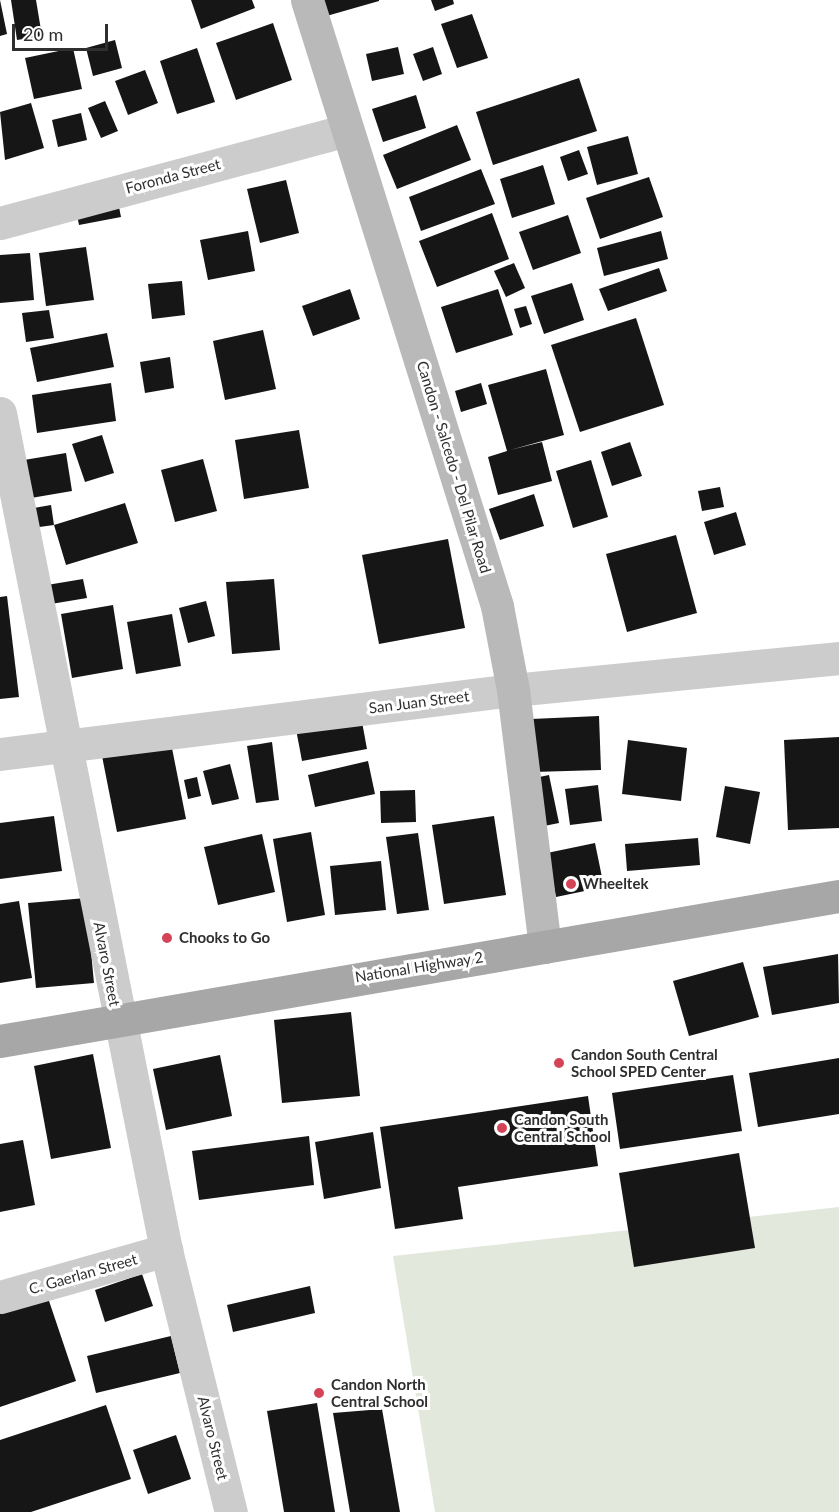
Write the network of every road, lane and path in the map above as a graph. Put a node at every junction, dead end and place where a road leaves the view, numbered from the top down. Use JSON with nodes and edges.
{"nodes":[{"id":1,"x":307,"y":0,"type":"edge"},
{"id":2,"x":346,"y":130,"type":"junction"},
{"id":3,"x":0,"y":223,"type":"edge"},
{"id":4,"x":0,"y":413,"type":"edge"},
{"id":5,"x":839,"y":658,"type":"edge"},
{"id":6,"x":513,"y":690,"type":"junction"},
{"id":7,"x":66,"y":746,"type":"junction"},
{"id":8,"x":0,"y":754,"type":"edge"},
{"id":9,"x":839,"y":896,"type":"edge"},
{"id":10,"x":545,"y":947,"type":"junction"},
{"id":11,"x":117,"y":1018,"type":"junction"},
{"id":12,"x":0,"y":1041,"type":"edge"},
{"id":13,"x":166,"y":1250,"type":"junction"},
{"id":14,"x":0,"y":1297,"type":"edge"},
{"id":15,"x":231,"y":1512,"type":"edge"}],
"edges":[{"from":1,"to":2,"type":"main road","name":"Candon - Salcedo - Del Pilar Road"},
{"from":2,"to":3,"type":"street","name":"Foronda Street"},
{"from":2,"to":6,"type":"main road","name":"Candon - Salcedo - Del Pilar Road"},
{"from":4,"to":7,"type":"street","name":"Alvaro Street"},
{"from":5,"to":6,"type":"street","name":"San Juan Street"},
{"from":6,"to":7,"type":"street","name":"San Juan Street"},
{"from":6,"to":10,"type":"main road","name":"Candon - Salcedo - Del Pilar Road"},
{"from":7,"to":8,"type":"street","name":"San Juan Street"},
{"from":7,"to":11,"type":"street","name":"Alvaro Street"},
{"from":9,"to":10,"type":"main road","name":"National Highway 2"},
{"from":10,"to":11,"type":"main road","name":"National Highway 2"},
{"from":11,"to":12,"type":"main road","name":"National Highway 2"},
{"from":11,"to":13,"type":"street","name":"Alvaro Street"},
{"from":13,"to":14,"type":"street","name":"C. Gaerlan Street"},
{"from":13,"to":15,"type":"street","name":"Alvaro Street"}]}
